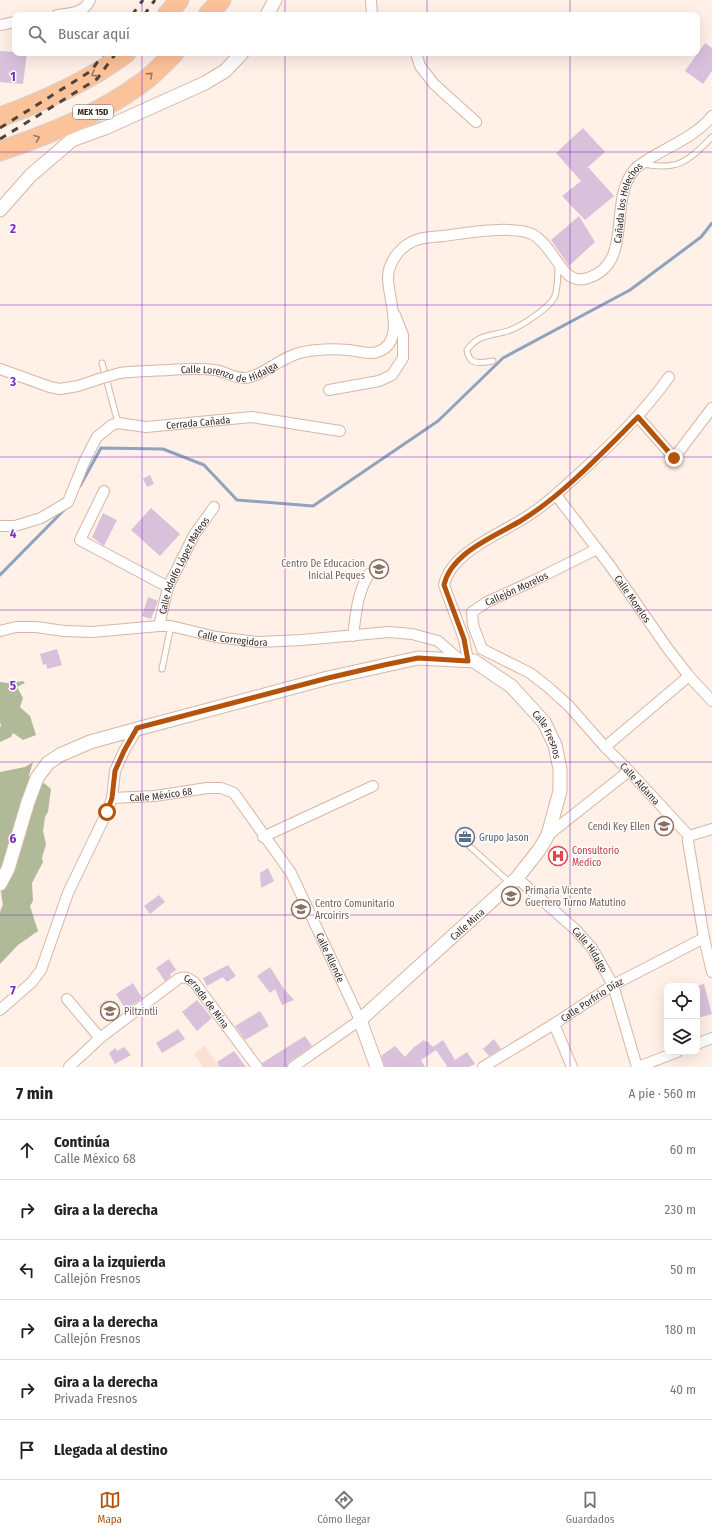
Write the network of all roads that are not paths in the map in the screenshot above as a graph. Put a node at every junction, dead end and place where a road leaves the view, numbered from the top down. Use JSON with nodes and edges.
{"nodes":[{"id":1,"x":90,"y":0,"type":"edge"},
{"id":2,"x":179,"y":0,"type":"edge"},
{"id":3,"x":221,"y":0,"type":"edge"},
{"id":4,"x":275,"y":0,"type":"edge"},
{"id":5,"x":371,"y":0,"type":"edge"},
{"id":6,"x":73,"y":12,"type":"edge"},
{"id":7,"x":169,"y":12,"type":"edge"},
{"id":8,"x":211,"y":12,"type":"edge"},
{"id":9,"x":269,"y":12,"type":"edge"},
{"id":10,"x":372,"y":12,"type":"edge"},
{"id":11,"x":12,"y":23,"type":"edge"},
{"id":12,"x":0,"y":25,"type":"edge"},
{"id":13,"x":121,"y":56,"type":"edge"},
{"id":14,"x":171,"y":56,"type":"edge"},
{"id":15,"x":239,"y":56,"type":"edge"},
{"id":16,"x":417,"y":56,"type":"edge"},
{"id":17,"x":712,"y":116,"type":"edge"},
{"id":18,"x":0,"y":117,"type":"edge"},
{"id":19,"x":476,"y":122,"type":"dead end"},
{"id":20,"x":712,"y":138,"type":"edge"},
{"id":21,"x":0,"y":151,"type":"edge"},
{"id":22,"x":641,"y":164,"type":"junction"},
{"id":23,"x":0,"y":210,"type":"edge"},
{"id":24,"x":559,"y":264,"type":"junction"},
{"id":25,"x":388,"y":278,"type":"joint"},
{"id":26,"x":394,"y":311,"type":"junction"},
{"id":27,"x":493,"y":361,"type":"dead end"},
{"id":28,"x":102,"y":363,"type":"dead end"},
{"id":29,"x":0,"y":370,"type":"edge"},
{"id":30,"x":670,"y":377,"type":"dead end"},
{"id":31,"x":329,"y":390,"type":"dead end"},
{"id":32,"x":712,"y":408,"type":"edge"},
{"id":33,"x":638,"y":417,"type":"junction"},
{"id":34,"x":118,"y":424,"type":"junction"},
{"id":35,"x":340,"y":431,"type":"dead end"},
{"id":36,"x":104,"y":491,"type":"dead end"},
{"id":37,"x":556,"y":495,"type":"junction"},
{"id":38,"x":214,"y":507,"type":"dead end"},
{"id":39,"x":0,"y":526,"type":"edge"},
{"id":40,"x":597,"y":549,"type":"junction"},
{"id":41,"x":369,"y":574,"type":"dead end"},
{"id":42,"x":168,"y":587,"type":"junction"},
{"id":43,"x":160,"y":626,"type":"junction"},
{"id":44,"x":171,"y":626,"type":"junction"},
{"id":45,"x":0,"y":631,"type":"edge"},
{"id":46,"x":353,"y":636,"type":"junction"},
{"id":47,"x":482,"y":649,"type":"junction"},
{"id":48,"x":467,"y":661,"type":"junction"},
{"id":49,"x":162,"y":669,"type":"dead end"},
{"id":50,"x":689,"y":676,"type":"junction"},
{"id":51,"x":712,"y":701,"type":"edge"},
{"id":52,"x":137,"y":728,"type":"junction"},
{"id":53,"x":605,"y":747,"type":"junction"},
{"id":54,"x":629,"y":771,"type":"junction"},
{"id":55,"x":373,"y":786,"type":"dead end"},
{"id":56,"x":234,"y":793,"type":"joint"},
{"id":57,"x":112,"y":798,"type":"junction"},
{"id":58,"x":712,"y":829,"type":"edge"},
{"id":59,"x":548,"y":835,"type":"junction"},
{"id":60,"x":264,"y":836,"type":"junction"},
{"id":61,"x":689,"y":836,"type":"junction"},
{"id":62,"x":466,"y":843,"type":"dead end"},
{"id":63,"x":514,"y":881,"type":"junction"},
{"id":64,"x":0,"y":884,"type":"edge"},
{"id":65,"x":708,"y":944,"type":"edge"},
{"id":66,"x":712,"y":972,"type":"edge"},
{"id":67,"x":613,"y":985,"type":"junction"},
{"id":68,"x":67,"y":999,"type":"dead end"},
{"id":69,"x":0,"y":1010,"type":"edge"},
{"id":70,"x":360,"y":1020,"type":"junction"},
{"id":71,"x":554,"y":1024,"type":"junction"},
{"id":72,"x":100,"y":1038,"type":"junction"},
{"id":73,"x":712,"y":1038,"type":"edge"},
{"id":74,"x":700,"y":1043,"type":"edge"},
{"id":75,"x":669,"y":1055,"type":"edge"},
{"id":76,"x":69,"y":1067,"type":"edge"},
{"id":77,"x":257,"y":1067,"type":"edge"},
{"id":78,"x":294,"y":1067,"type":"edge"},
{"id":79,"x":377,"y":1067,"type":"edge"},
{"id":80,"x":484,"y":1067,"type":"edge"},
{"id":81,"x":572,"y":1067,"type":"edge"},
{"id":82,"x":637,"y":1067,"type":"edge"}],
"edges":[{"from":1,"to":6,"type":"street"},
{"from":2,"to":7,"type":"highway"},
{"from":3,"to":8,"type":"highway"},
{"from":4,"to":9,"type":"street"},
{"from":5,"to":10,"type":"street"},
{"from":11,"to":12,"type":"street"},
{"from":13,"to":18,"type":"highway","one_way":true},
{"from":21,"to":14,"type":"highway","number":"MEX 15D","one_way":true},
{"from":15,"to":23,"type":"street"},
{"from":16,"to":19,"type":"street"},
{"from":17,"to":22,"type":"street","name":"Cañada los Helechos"},
{"from":20,"to":22,"type":"lane"},
{"from":22,"to":24,"type":"street","name":"Cañada los Helechos"},
{"from":24,"to":25,"type":"street","name":"Cañada los Helechos"},
{"from":24,"to":27,"type":"lane"},
{"from":25,"to":26,"type":"street","name":"Calle Lorenzo de Hidalga"},
{"from":26,"to":29,"type":"street","name":"Calle Lorenzo de Hidalga","bridge":true},
{"from":26,"to":31,"type":"street"},
{"from":28,"to":34,"type":"lane"},
{"from":30,"to":33,"type":"street"},
{"from":32,"to":33,"type":"street"},
{"from":33,"to":37,"type":"street"},
{"from":34,"to":35,"type":"street","name":"Cerrada Cañada"},
{"from":34,"to":39,"type":"street"},
{"from":36,"to":42,"type":"street"},
{"from":37,"to":40,"type":"street","name":"Calle Morelos"},
{"from":37,"to":48,"type":"street"},
{"from":38,"to":42,"type":"street","name":"Calle Adolfo López Mateos"},
{"from":40,"to":47,"type":"street","name":"Callejón Morelos"},
{"from":40,"to":50,"type":"street","name":"Calle Morelos"},
{"from":41,"to":46,"type":"street"},
{"from":42,"to":43,"type":"street","name":"Calle Adolfo López Mateos"},
{"from":43,"to":44,"type":"street","name":"Calle Corregidora"},
{"from":43,"to":45,"type":"street","name":"Calle Corregidora"},
{"from":44,"to":46,"type":"street","name":"Calle Corregidora"},
{"from":44,"to":49,"type":"lane"},
{"from":46,"to":48,"type":"street","name":"Calle Corregidora"},
{"from":47,"to":48,"type":"street"},
{"from":47,"to":53,"type":"street","name":"Calle Aldama"},
{"from":48,"to":52,"type":"street"},
{"from":48,"to":59,"type":"street","name":"Calle Fresnos"},
{"from":50,"to":51,"type":"street","name":"Calle Morelos"},
{"from":50,"to":53,"type":"street"},
{"from":52,"to":57,"type":"street","name":"Calle México 68"},
{"from":52,"to":64,"type":"street"},
{"from":53,"to":54,"type":"street","name":"Calle Aldama"},
{"from":54,"to":59,"type":"street","name":"Calle Mina"},
{"from":54,"to":61,"type":"street","name":"Calle Aldama"},
{"from":55,"to":60,"type":"street"},
{"from":56,"to":57,"type":"street","name":"Calle México 68"},
{"from":56,"to":60,"type":"street","name":"Calle Allende"},
{"from":57,"to":69,"type":"street"},
{"from":58,"to":61,"type":"street"},
{"from":59,"to":63,"type":"street","name":"Calle Mina"},
{"from":60,"to":70,"type":"street","name":"Calle Allende"},
{"from":61,"to":65,"type":"street"},
{"from":62,"to":63,"type":"lane"},
{"from":63,"to":67,"type":"street","name":"Calle Hidalgo"},
{"from":63,"to":70,"type":"street","name":"Calle Mina"},
{"from":65,"to":66,"type":"street"},
{"from":65,"to":67,"type":"street","name":"Calle Porfirio Díaz"},
{"from":67,"to":71,"type":"street","name":"Calle Porfirio Díaz"},
{"from":67,"to":82,"type":"street","name":"Calle Hidalgo"},
{"from":68,"to":72,"type":"street"},
{"from":70,"to":78,"type":"street","name":"Calle Mina"},
{"from":70,"to":79,"type":"street","name":"Calle Allende"},
{"from":71,"to":80,"type":"street","name":"Calle Porfirio Díaz"},
{"from":71,"to":81,"type":"street"},
{"from":72,"to":76,"type":"street","name":"Cerrada de Mina"},
{"from":72,"to":77,"type":"street","name":"Cerrada de Mina"},
{"from":73,"to":74,"type":"street"},
{"from":75,"to":82,"type":"street"}]}
